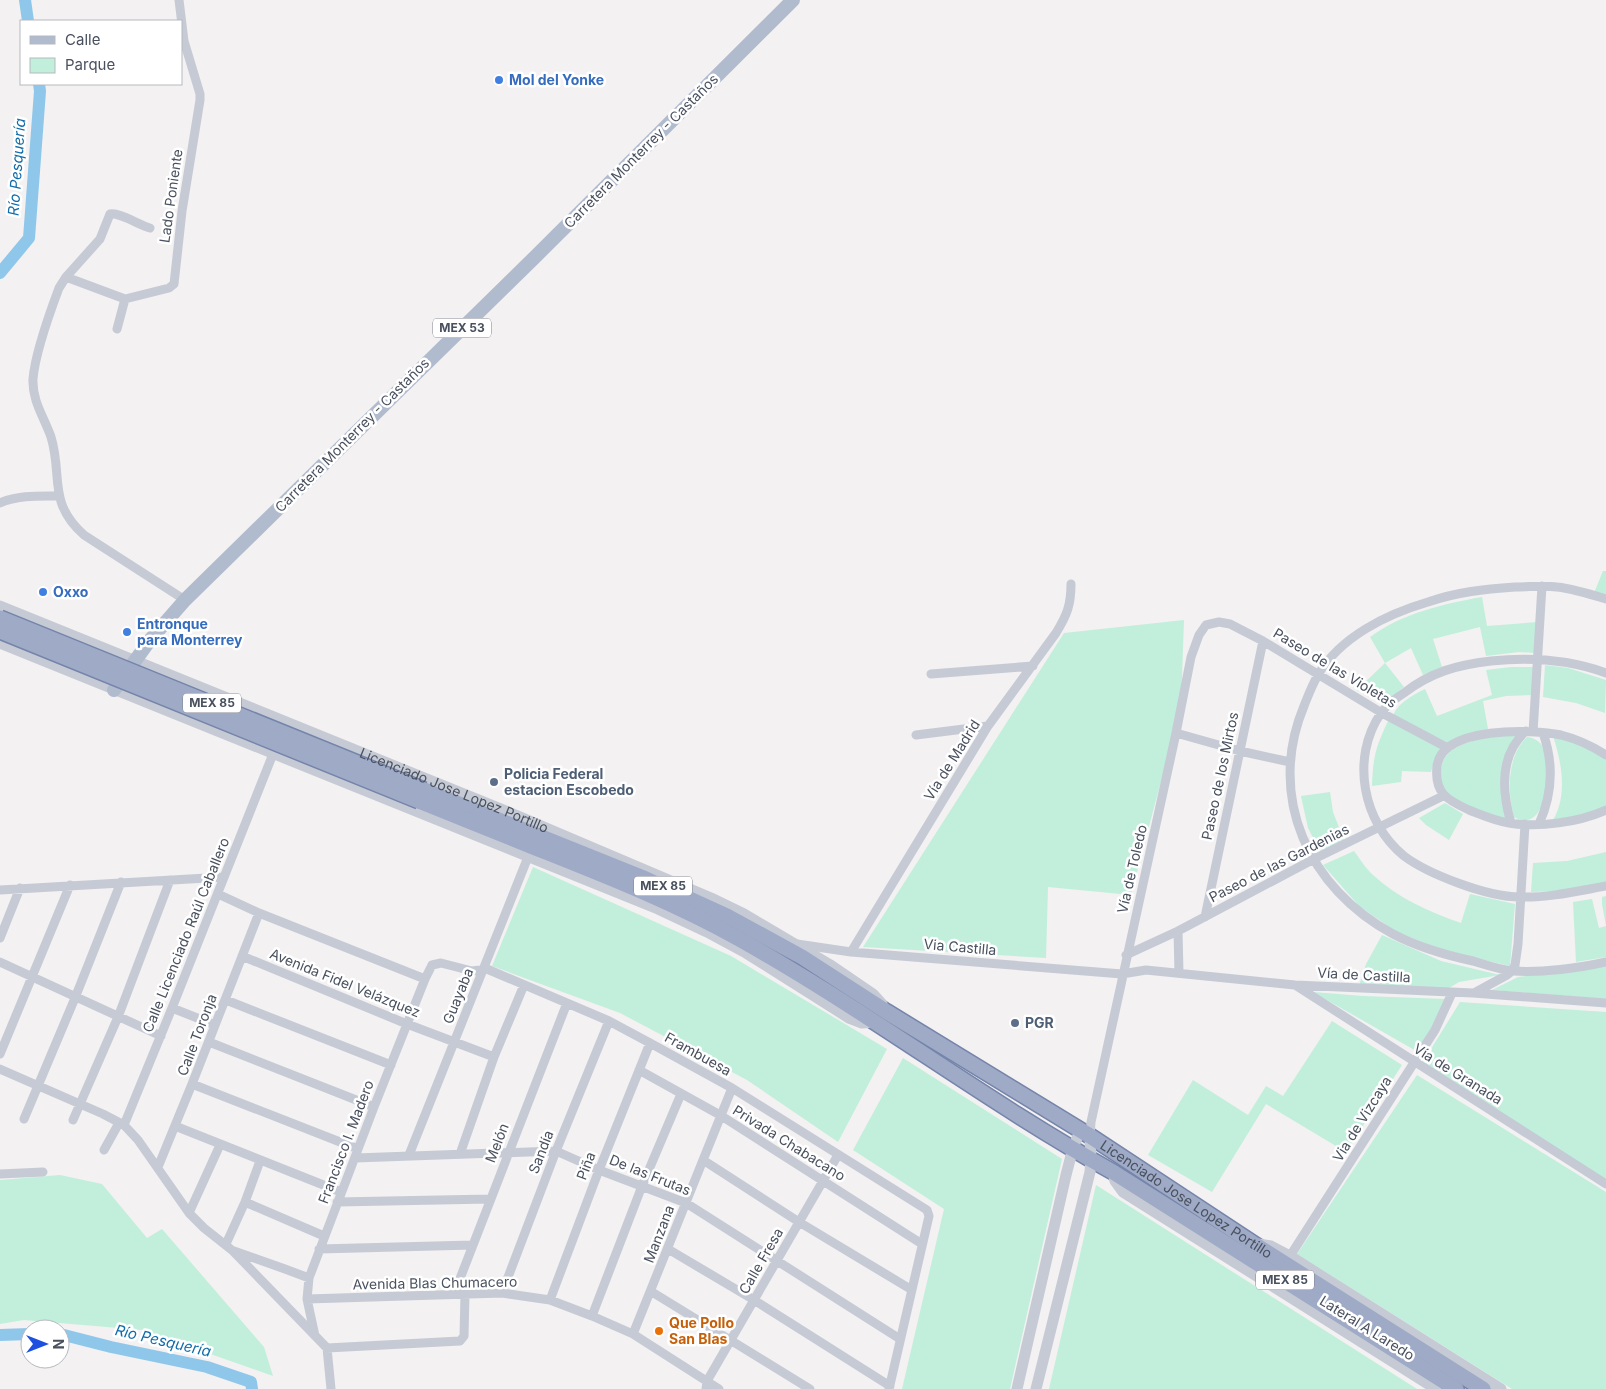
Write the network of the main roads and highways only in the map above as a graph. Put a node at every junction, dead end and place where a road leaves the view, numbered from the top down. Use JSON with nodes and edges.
{"nodes":[{"id":1,"x":793,"y":0,"type":"edge"},
{"id":2,"x":0,"y":618,"type":"edge"},
{"id":3,"x":0,"y":631,"type":"edge"},
{"id":4,"x":114,"y":690,"type":"road end"},
{"id":5,"x":421,"y":795,"type":"junction"},
{"id":6,"x":1456,"y":1389,"type":"edge"},
{"id":7,"x":1483,"y":1389,"type":"edge"}],
"edges":[{"from":1,"to":4,"type":"main road","name":"Carretera Monterrey - Castaños","number":"MEX 53"},
{"from":2,"to":5,"type":"highway","name":"Licenciado Jose Lopez Portillo","number":"MEX 85","bridge":true},
{"from":3,"to":5,"type":"highway","name":"Licenciado Jose Lopez Portillo","number":"MEX 85","bridge":true},
{"from":5,"to":6,"type":"highway","name":"Licenciado Jose Lopez Portillo","number":"MEX 85"},
{"from":5,"to":7,"type":"highway","name":"Licenciado Jose Lopez Portillo","number":"MEX 85"}]}
